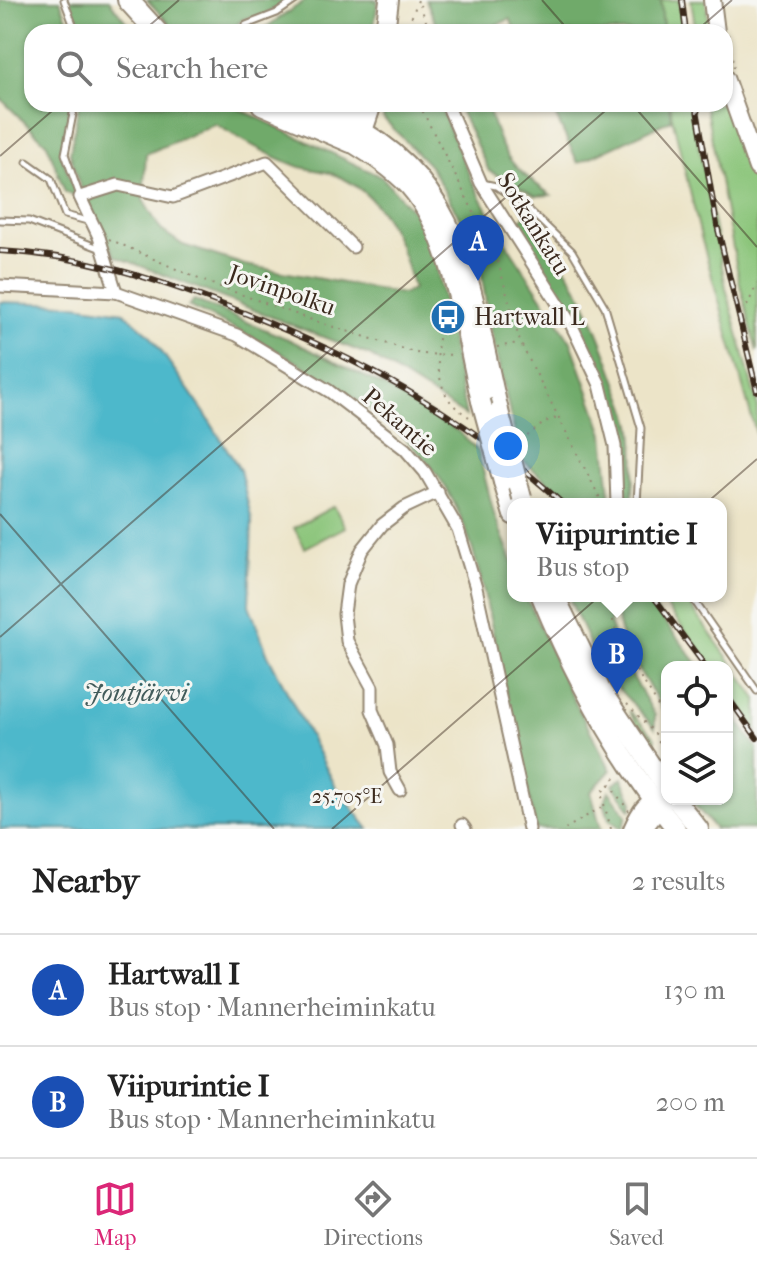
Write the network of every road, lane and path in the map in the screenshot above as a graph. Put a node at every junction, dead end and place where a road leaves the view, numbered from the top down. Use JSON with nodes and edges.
{"nodes":[{"id":1,"x":64,"y":0,"type":"edge"},
{"id":2,"x":128,"y":0,"type":"edge"},
{"id":3,"x":296,"y":0,"type":"edge"},
{"id":4,"x":389,"y":0,"type":"edge"},
{"id":5,"x":712,"y":0,"type":"edge"},
{"id":6,"x":418,"y":2,"type":"edge"},
{"id":7,"x":73,"y":24,"type":"edge"},
{"id":8,"x":150,"y":24,"type":"edge"},
{"id":9,"x":249,"y":24,"type":"edge"},
{"id":10,"x":387,"y":24,"type":"edge"},
{"id":11,"x":409,"y":24,"type":"edge"},
{"id":12,"x":427,"y":24,"type":"edge"},
{"id":13,"x":720,"y":24,"type":"edge"},
{"id":14,"x":733,"y":84,"type":"edge"},
{"id":15,"x":73,"y":112,"type":"edge"},
{"id":16,"x":281,"y":112,"type":"edge"},
{"id":17,"x":313,"y":112,"type":"edge"},
{"id":18,"x":356,"y":112,"type":"edge"},
{"id":19,"x":367,"y":112,"type":"edge"},
{"id":20,"x":423,"y":112,"type":"edge"},
{"id":21,"x":450,"y":112,"type":"edge"},
{"id":22,"x":354,"y":132,"type":"junction"},
{"id":23,"x":27,"y":162,"type":"dead end"},
{"id":24,"x":757,"y":168,"type":"edge"},
{"id":25,"x":481,"y":183,"type":"junction"},
{"id":26,"x":80,"y":197,"type":"junction"},
{"id":27,"x":0,"y":220,"type":"edge"},
{"id":28,"x":480,"y":222,"type":"junction"},
{"id":29,"x":92,"y":223,"type":"junction"},
{"id":30,"x":99,"y":237,"type":"junction"},
{"id":31,"x":353,"y":247,"type":"dead end"},
{"id":32,"x":104,"y":250,"type":"junction"},
{"id":33,"x":474,"y":267,"type":"dead end"},
{"id":34,"x":757,"y":284,"type":"edge"},
{"id":35,"x":0,"y":286,"type":"edge"},
{"id":36,"x":116,"y":292,"type":"junction"},
{"id":37,"x":482,"y":296,"type":"dead end"},
{"id":38,"x":446,"y":306,"type":"dead end"},
{"id":39,"x":747,"y":306,"type":"dead end"},
{"id":40,"x":517,"y":326,"type":"junction"},
{"id":41,"x":520,"y":342,"type":"junction"},
{"id":42,"x":492,"y":348,"type":"dead end"},
{"id":43,"x":459,"y":354,"type":"dead end"},
{"id":44,"x":437,"y":357,"type":"junction"},
{"id":45,"x":557,"y":418,"type":"junction"},
{"id":46,"x":478,"y":424,"type":"dead end"},
{"id":47,"x":517,"y":444,"type":"dead end"},
{"id":48,"x":438,"y":492,"type":"junction"},
{"id":49,"x":508,"y":498,"type":"edge"},
{"id":50,"x":522,"y":498,"type":"edge"},
{"id":51,"x":600,"y":498,"type":"edge"},
{"id":52,"x":617,"y":498,"type":"edge"},
{"id":53,"x":637,"y":498,"type":"edge"},
{"id":54,"x":544,"y":602,"type":"edge"},
{"id":55,"x":558,"y":602,"type":"edge"},
{"id":56,"x":612,"y":602,"type":"edge"},
{"id":57,"x":695,"y":602,"type":"edge"},
{"id":58,"x":757,"y":691,"type":"edge"},
{"id":59,"x":623,"y":700,"type":"dead end"},
{"id":60,"x":662,"y":733,"type":"edge"},
{"id":61,"x":661,"y":740,"type":"edge"},
{"id":62,"x":661,"y":742,"type":"edge"},
{"id":63,"x":652,"y":749,"type":"dead end"},
{"id":64,"x":620,"y":773,"type":"dead end"},
{"id":65,"x":607,"y":782,"type":"junction"},
{"id":66,"x":400,"y":790,"type":"dead end"},
{"id":67,"x":661,"y":791,"type":"edge"},
{"id":68,"x":661,"y":794,"type":"edge"},
{"id":69,"x":661,"y":800,"type":"edge"},
{"id":70,"x":661,"y":804,"type":"edge"},
{"id":71,"x":667,"y":805,"type":"edge"},
{"id":72,"x":673,"y":805,"type":"edge"},
{"id":73,"x":603,"y":806,"type":"junction"},
{"id":74,"x":631,"y":821,"type":"edge"},
{"id":75,"x":529,"y":829,"type":"edge"},
{"id":76,"x":565,"y":829,"type":"edge"},
{"id":77,"x":611,"y":829,"type":"edge"},
{"id":78,"x":643,"y":829,"type":"edge"},
{"id":79,"x":676,"y":829,"type":"edge"},
{"id":80,"x":699,"y":829,"type":"edge"}],
"edges":[{"from":1,"to":7,"type":"lane"},
{"from":2,"to":8,"type":"highway"},
{"from":3,"to":9,"type":"lane"},
{"from":4,"to":10,"type":"main road"},
{"from":5,"to":13,"type":"street"},
{"from":6,"to":11,"type":"path"},
{"from":6,"to":12,"type":"path"},
{"from":14,"to":24,"type":"street"},
{"from":15,"to":26,"type":"lane"},
{"from":16,"to":22,"type":"highway"},
{"from":17,"to":22,"type":"highway"},
{"from":18,"to":22,"type":"main road"},
{"from":19,"to":22,"type":"main road"},
{"from":20,"to":28,"type":"path"},
{"from":21,"to":25,"type":"street","name":"Sotkankatu"},
{"from":22,"to":49,"type":"main road","bridge":true},
{"from":22,"to":50,"type":"main road","bridge":true},
{"from":23,"to":29,"type":"lane"},
{"from":25,"to":52,"type":"street","name":"Sotkankatu"},
{"from":25,"to":53,"type":"lane"},
{"from":26,"to":29,"type":"street"},
{"from":26,"to":31,"type":"street"},
{"from":27,"to":32,"type":"lane"},
{"from":28,"to":33,"type":"path"},
{"from":28,"to":40,"type":"path"},
{"from":29,"to":30,"type":"street"},
{"from":30,"to":32,"type":"street"},
{"from":30,"to":44,"type":"path","name":"Jovinpolku"},
{"from":32,"to":36,"type":"street"},
{"from":34,"to":39,"type":"path"},
{"from":35,"to":36,"type":"street","name":"Pekantie"},
{"from":36,"to":48,"type":"street","name":"Pekantie"},
{"from":37,"to":40,"type":"path"},
{"from":38,"to":44,"type":"path"},
{"from":40,"to":41,"type":"path"},
{"from":41,"to":42,"type":"path"},
{"from":41,"to":45,"type":"path"},
{"from":43,"to":44,"type":"path","name":"Jovinpolku"},
{"from":44,"to":46,"type":"path"},
{"from":45,"to":47,"type":"path"},
{"from":45,"to":51,"type":"path"},
{"from":48,"to":66,"type":"street"},
{"from":48,"to":75,"type":"street","name":"Pekantie"},
{"from":54,"to":68,"type":"main road"},
{"from":55,"to":67,"type":"main road"},
{"from":56,"to":60,"type":"path"},
{"from":57,"to":58,"type":"lane"},
{"from":59,"to":61,"type":"path"},
{"from":62,"to":63,"type":"path"},
{"from":64,"to":65,"type":"path"},
{"from":65,"to":73,"type":"path"},
{"from":65,"to":74,"type":"path"},
{"from":69,"to":74,"type":"street"},
{"from":70,"to":78,"type":"street"},
{"from":71,"to":79,"type":"main road"},
{"from":72,"to":80,"type":"main road"},
{"from":73,"to":76,"type":"path"},
{"from":73,"to":77,"type":"path"}]}
